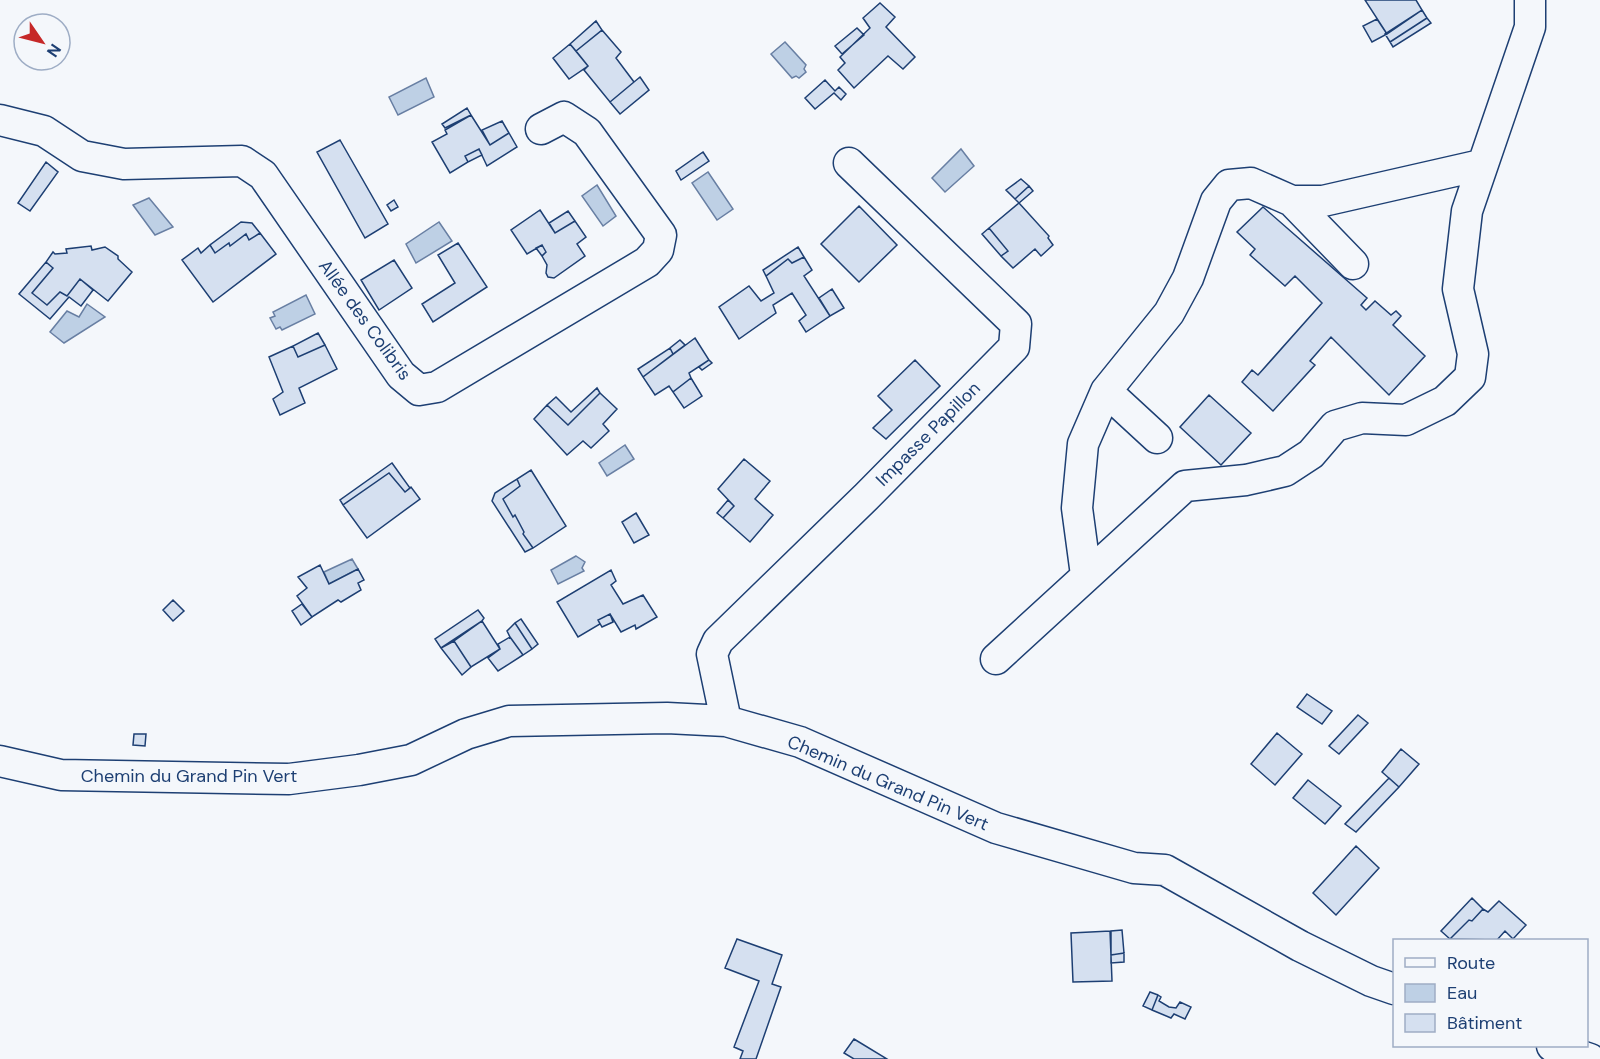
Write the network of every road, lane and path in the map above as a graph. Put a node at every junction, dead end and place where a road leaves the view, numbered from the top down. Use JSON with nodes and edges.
{"nodes":[{"id":1,"x":1530,"y":0,"type":"edge"},
{"id":2,"x":0,"y":120,"type":"edge"},
{"id":3,"x":541,"y":129,"type":"dead end"},
{"id":4,"x":849,"y":163,"type":"dead end"},
{"id":5,"x":1481,"y":165,"type":"junction"},
{"id":6,"x":1292,"y":201,"type":"junction"},
{"id":7,"x":1353,"y":264,"type":"dead end"},
{"id":8,"x":1106,"y":391,"type":"junction"},
{"id":9,"x":1157,"y":438,"type":"dead end"},
{"id":10,"x":1086,"y":575,"type":"junction"},
{"id":11,"x":996,"y":659,"type":"dead end"},
{"id":12,"x":726,"y":721,"type":"junction"},
{"id":13,"x":0,"y":761,"type":"edge"},
{"id":14,"x":1393,"y":988,"type":"edge"},
{"id":15,"x":1555,"y":1047,"type":"edge"},
{"id":16,"x":1590,"y":1059,"type":"edge"}],
"edges":[{"from":1,"to":5,"type":"street"},
{"from":2,"to":3,"type":"street","name":"Allée des Colibris"},
{"from":4,"to":12,"type":"street","name":"Impasse Papillon"},
{"from":5,"to":6,"type":"street"},
{"from":5,"to":10,"type":"street"},
{"from":6,"to":7,"type":"street"},
{"from":6,"to":8,"type":"street"},
{"from":8,"to":9,"type":"street"},
{"from":8,"to":10,"type":"street"},
{"from":10,"to":11,"type":"street"},
{"from":12,"to":13,"type":"street","name":"Chemin du Grand Pin Vert"},
{"from":12,"to":14,"type":"street","name":"Chemin du Grand Pin Vert"},
{"from":15,"to":16,"type":"street"}]}
